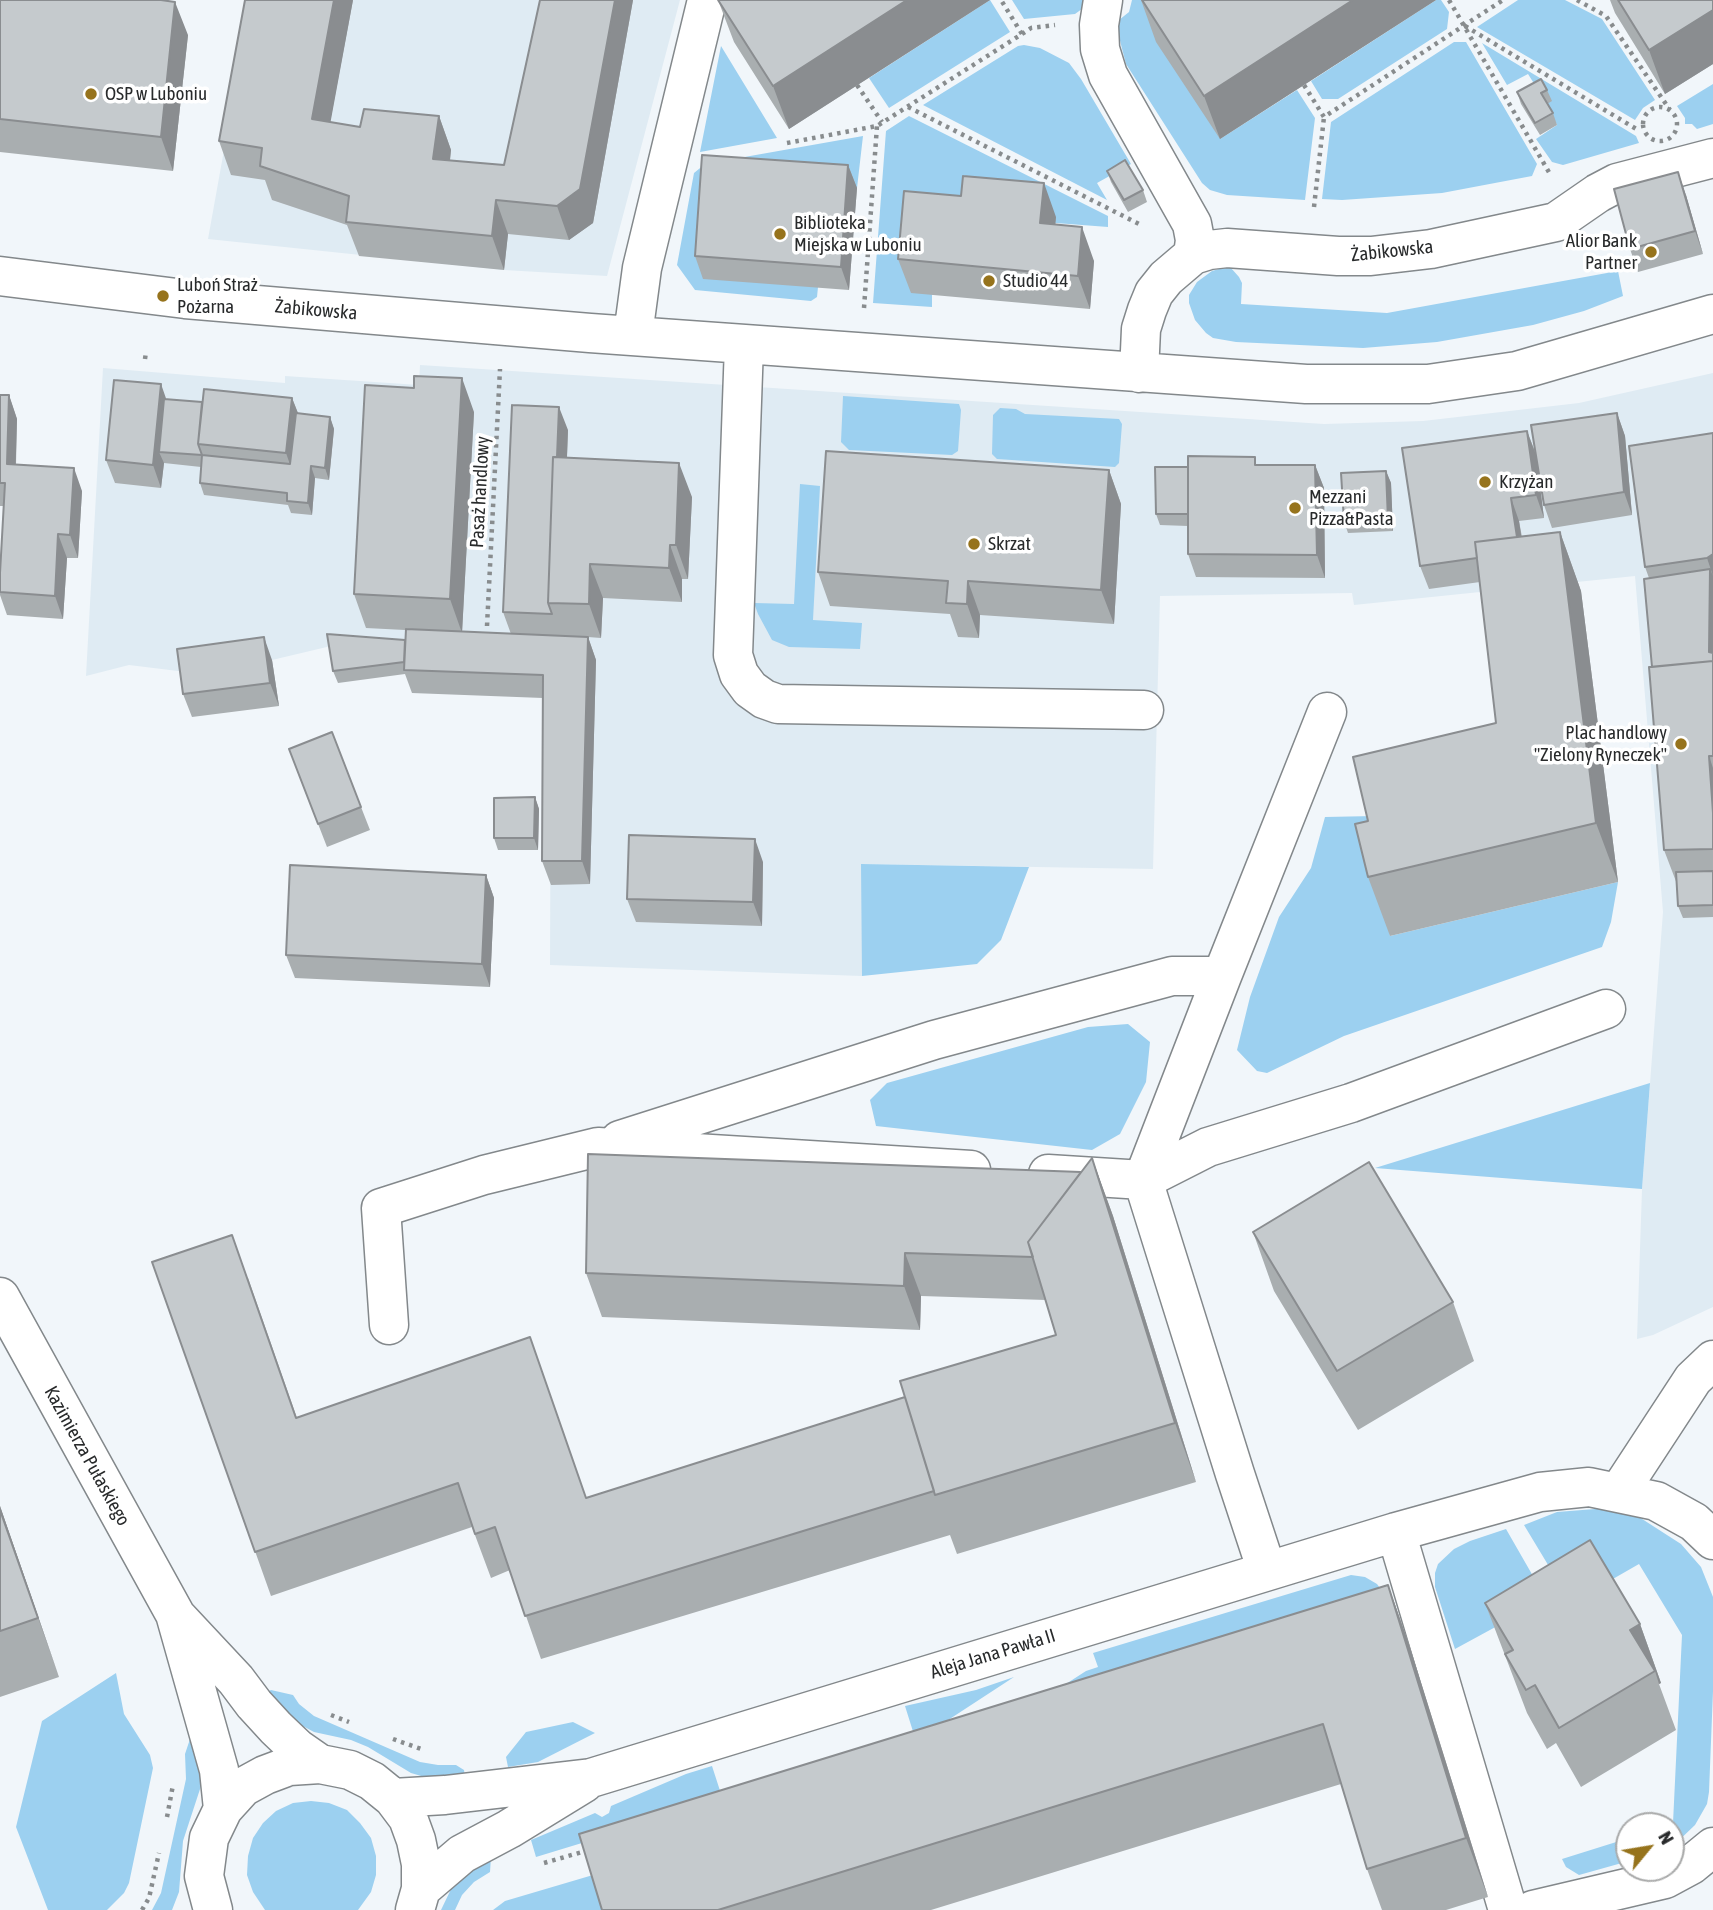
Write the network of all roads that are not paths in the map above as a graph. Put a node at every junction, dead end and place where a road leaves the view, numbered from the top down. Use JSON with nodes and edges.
{"nodes":[{"id":1,"x":707,"y":0,"type":"edge"},
{"id":2,"x":1103,"y":0,"type":"edge"},
{"id":3,"x":1713,"y":158,"type":"edge"},
{"id":4,"x":1193,"y":255,"type":"junction"},
{"id":5,"x":0,"y":276,"type":"edge"},
{"id":6,"x":1713,"y":314,"type":"edge"},
{"id":7,"x":633,"y":335,"type":"junction"},
{"id":8,"x":744,"y":345,"type":"junction"},
{"id":9,"x":1139,"y":373,"type":"junction"},
{"id":10,"x":1144,"y":710,"type":"dead end"},
{"id":11,"x":1327,"y":712,"type":"dead end"},
{"id":12,"x":1222,"y":976,"type":"junction"},
{"id":13,"x":1606,"y":1009,"type":"dead end"},
{"id":14,"x":597,"y":1147,"type":"junction"},
{"id":15,"x":1143,"y":1180,"type":"junction"},
{"id":16,"x":0,"y":1297,"type":"edge"},
{"id":17,"x":388,"y":1325,"type":"dead end"},
{"id":18,"x":1713,"y":1360,"type":"edge"},
{"id":19,"x":1619,"y":1492,"type":"junction"},
{"id":20,"x":1396,"y":1532,"type":"junction"},
{"id":21,"x":1713,"y":1540,"type":"edge"},
{"id":22,"x":1267,"y":1571,"type":"junction"},
{"id":23,"x":174,"y":1614,"type":"junction"},
{"id":24,"x":320,"y":1764,"type":"junction"},
{"id":25,"x":592,"y":1778,"type":"junction"},
{"id":26,"x":393,"y":1798,"type":"junction"},
{"id":27,"x":223,"y":1809,"type":"junction"},
{"id":28,"x":1713,"y":1847,"type":"edge"},
{"id":29,"x":203,"y":1899,"type":"edge"},
{"id":30,"x":418,"y":1900,"type":"edge"},
{"id":31,"x":1508,"y":1910,"type":"edge"},
{"id":32,"x":1534,"y":1910,"type":"edge"}],
"edges":[{"from":1,"to":7,"type":"street"},
{"from":2,"to":4,"type":"street"},
{"from":3,"to":4,"type":"street","name":"Żabikowska"},
{"from":4,"to":9,"type":"street","name":"Żabikowska"},
{"from":5,"to":7,"type":"street","name":"Żabikowska"},
{"from":6,"to":9,"type":"street","name":"Żabikowska"},
{"from":7,"to":8,"type":"street","name":"Żabikowska"},
{"from":8,"to":9,"type":"street","name":"Żabikowska"},
{"from":8,"to":10,"type":"street"},
{"from":11,"to":12,"type":"street"},
{"from":12,"to":14,"type":"street"},
{"from":12,"to":15,"type":"street"},
{"from":13,"to":15,"type":"street"},
{"from":14,"to":15,"type":"street"},
{"from":14,"to":17,"type":"street"},
{"from":15,"to":22,"type":"street"},
{"from":16,"to":23,"type":"street","name":"Kazimierza Pułaskiego"},
{"from":18,"to":19,"type":"street"},
{"from":19,"to":20,"type":"street","name":"Aleja Jana Pawła II"},
{"from":19,"to":21,"type":"street","name":"Aleja Jana Pawła II"},
{"from":20,"to":22,"type":"street","name":"Aleja Jana Pawła II"},
{"from":20,"to":31,"type":"street"},
{"from":22,"to":25,"type":"street","name":"Aleja Jana Pawła II"},
{"from":23,"to":24,"type":"street","name":"Kazimierza Pułaskiego"},
{"from":23,"to":27,"type":"street","name":"Kazimierza Pułaskiego"},
{"from":24,"to":26,"type":"street"},
{"from":24,"to":27,"type":"street"},
{"from":25,"to":26,"type":"street","name":"Aleja Jana Pawła II"},
{"from":25,"to":30,"type":"street","name":"Aleja Jana Pawła II"},
{"from":26,"to":30,"type":"street"},
{"from":27,"to":29,"type":"street"},
{"from":28,"to":32,"type":"street"}]}
